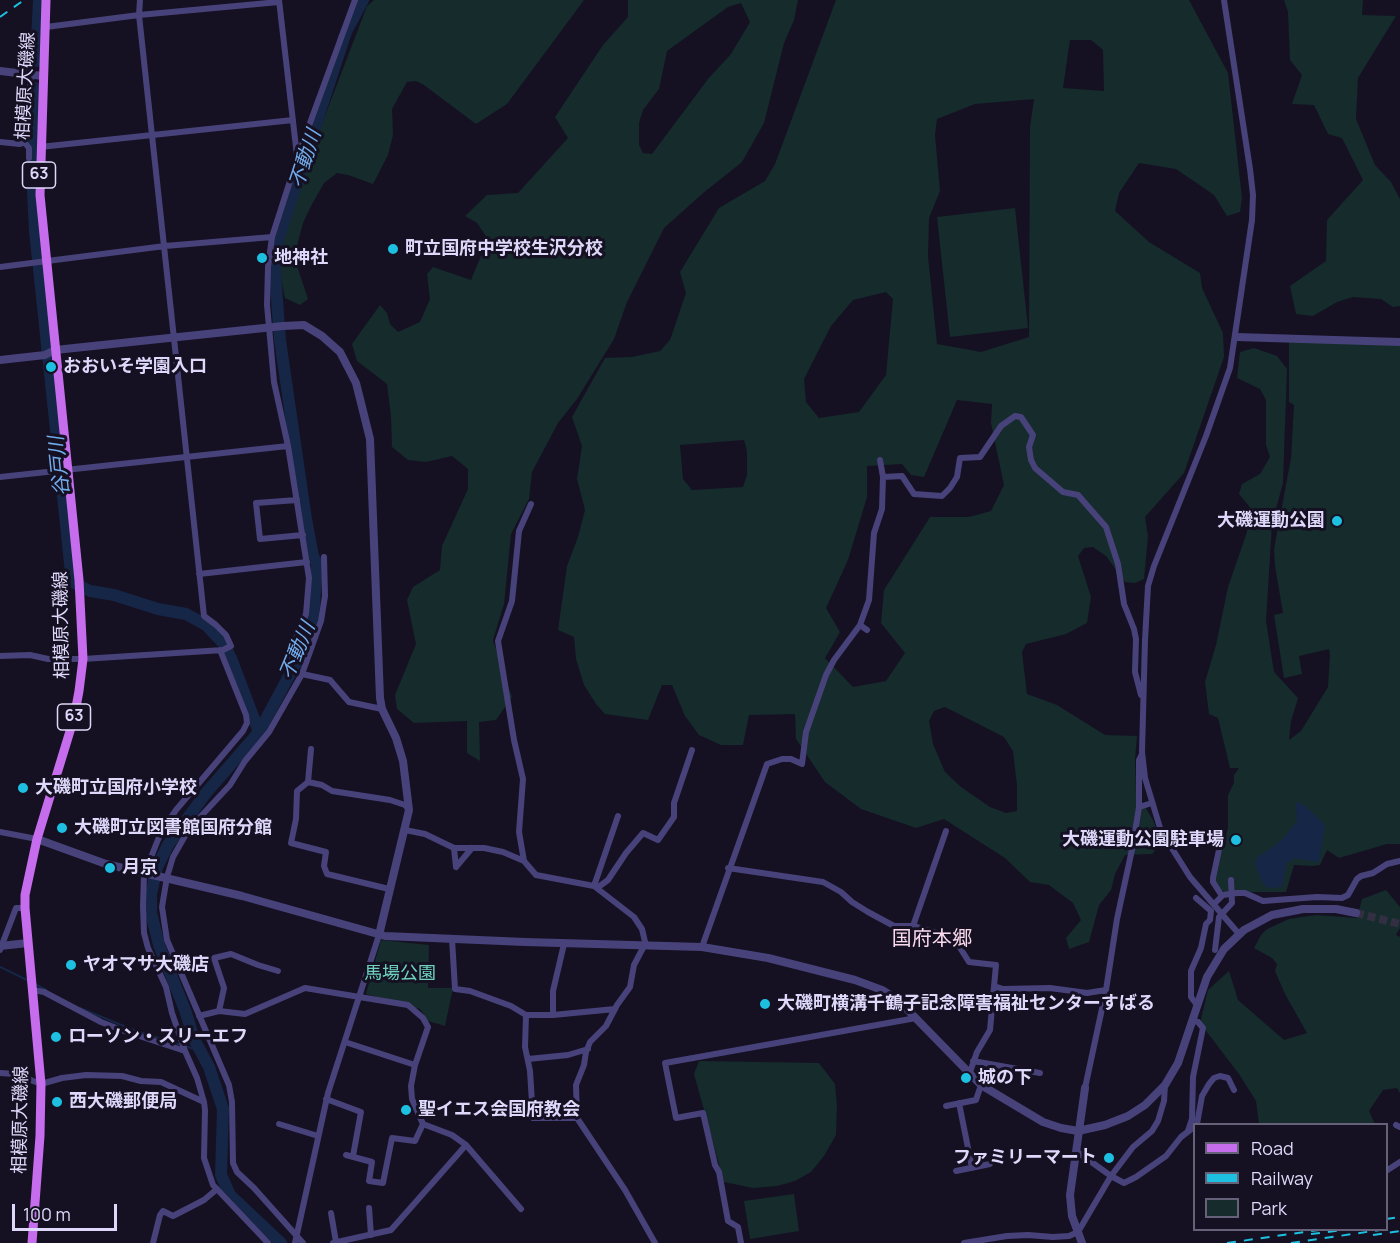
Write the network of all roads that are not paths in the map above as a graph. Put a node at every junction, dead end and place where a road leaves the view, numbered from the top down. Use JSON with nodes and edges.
{"nodes":[{"id":1,"x":46,"y":0,"type":"edge"},
{"id":2,"x":140,"y":0,"type":"edge"},
{"id":3,"x":355,"y":0,"type":"edge"},
{"id":4,"x":1224,"y":0,"type":"edge"},
{"id":5,"x":279,"y":1,"type":"edge"},
{"id":6,"x":139,"y":15,"type":"junction"},
{"id":7,"x":45,"y":27,"type":"junction"},
{"id":8,"x":0,"y":71,"type":"edge"},
{"id":9,"x":31,"y":75,"type":"junction"},
{"id":10,"x":43,"y":76,"type":"junction"},
{"id":11,"x":293,"y":120,"type":"junction"},
{"id":12,"x":152,"y":136,"type":"junction"},
{"id":13,"x":0,"y":142,"type":"edge"},
{"id":14,"x":25,"y":142,"type":"junction"},
{"id":15,"x":40,"y":147,"type":"junction"},
{"id":16,"x":29,"y":158,"type":"dead end"},
{"id":17,"x":297,"y":159,"type":"junction"},
{"id":18,"x":272,"y":237,"type":"junction"},
{"id":19,"x":165,"y":246,"type":"junction"},
{"id":20,"x":42,"y":261,"type":"junction"},
{"id":21,"x":0,"y":267,"type":"edge"},
{"id":22,"x":269,"y":327,"type":"junction"},
{"id":23,"x":175,"y":337,"type":"junction"},
{"id":24,"x":1236,"y":337,"type":"junction"},
{"id":25,"x":1400,"y":342,"type":"edge"},
{"id":26,"x":51,"y":352,"type":"junction"},
{"id":27,"x":0,"y":360,"type":"edge"},
{"id":28,"x":288,"y":446,"type":"junction"},
{"id":29,"x":187,"y":456,"type":"junction"},
{"id":30,"x":880,"y":460,"type":"dead end"},
{"id":31,"x":64,"y":471,"type":"junction"},
{"id":32,"x":0,"y":477,"type":"edge"},
{"id":33,"x":883,"y":477,"type":"junction"},
{"id":34,"x":297,"y":500,"type":"junction"},
{"id":35,"x":531,"y":504,"type":"dead end"},
{"id":36,"x":303,"y":535,"type":"junction"},
{"id":37,"x":324,"y":557,"type":"dead end"},
{"id":38,"x":307,"y":562,"type":"junction"},
{"id":39,"x":199,"y":574,"type":"junction"},
{"id":40,"x":860,"y":625,"type":"junction"},
{"id":41,"x":867,"y":630,"type":"dead end"},
{"id":42,"x":222,"y":650,"type":"junction"},
{"id":43,"x":0,"y":656,"type":"edge"},
{"id":44,"x":82,"y":659,"type":"junction"},
{"id":45,"x":284,"y":668,"type":"dead end"},
{"id":46,"x":302,"y":674,"type":"junction"},
{"id":47,"x":1144,"y":705,"type":"junction"},
{"id":48,"x":382,"y":709,"type":"junction"},
{"id":49,"x":311,"y":749,"type":"dead end"},
{"id":50,"x":692,"y":750,"type":"dead end"},
{"id":51,"x":1143,"y":752,"type":"junction"},
{"id":52,"x":308,"y":782,"type":"junction"},
{"id":53,"x":1152,"y":803,"type":"junction"},
{"id":54,"x":1139,"y":807,"type":"junction"},
{"id":55,"x":409,"y":810,"type":"junction"},
{"id":56,"x":618,"y":816,"type":"dead end"},
{"id":57,"x":405,"y":830,"type":"junction"},
{"id":58,"x":946,"y":831,"type":"dead end"},
{"id":59,"x":0,"y":832,"type":"edge"},
{"id":60,"x":37,"y":839,"type":"junction"},
{"id":61,"x":1220,"y":845,"type":"dead end"},
{"id":62,"x":454,"y":848,"type":"junction"},
{"id":63,"x":472,"y":848,"type":"junction"},
{"id":64,"x":524,"y":861,"type":"junction"},
{"id":65,"x":1400,"y":861,"type":"edge"},
{"id":66,"x":728,"y":868,"type":"junction"},
{"id":67,"x":146,"y":872,"type":"junction"},
{"id":68,"x":164,"y":876,"type":"junction"},
{"id":69,"x":1230,"y":880,"type":"dead end"},
{"id":70,"x":595,"y":887,"type":"junction"},
{"id":71,"x":389,"y":889,"type":"junction"},
{"id":72,"x":1231,"y":894,"type":"junction"},
{"id":73,"x":1222,"y":896,"type":"junction"},
{"id":74,"x":1196,"y":898,"type":"dead end"},
{"id":75,"x":1214,"y":904,"type":"junction"},
{"id":76,"x":25,"y":908,"type":"junction"},
{"id":77,"x":1356,"y":913,"type":"tunnel mouth"},
{"id":78,"x":1222,"y":914,"type":"junction"},
{"id":79,"x":913,"y":926,"type":"junction"},
{"id":80,"x":1239,"y":934,"type":"junction"},
{"id":81,"x":379,"y":935,"type":"junction"},
{"id":82,"x":452,"y":939,"type":"junction"},
{"id":83,"x":28,"y":943,"type":"junction"},
{"id":84,"x":564,"y":944,"type":"junction"},
{"id":85,"x":645,"y":946,"type":"junction"},
{"id":86,"x":1,"y":947,"type":"edge"},
{"id":87,"x":702,"y":947,"type":"junction"},
{"id":88,"x":1215,"y":950,"type":"dead end"},
{"id":89,"x":278,"y":971,"type":"dead end"},
{"id":90,"x":994,"y":986,"type":"junction"},
{"id":91,"x":33,"y":990,"type":"junction"},
{"id":92,"x":1106,"y":990,"type":"junction"},
{"id":93,"x":359,"y":997,"type":"junction"},
{"id":94,"x":1197,"y":1005,"type":"junction"},
{"id":95,"x":615,"y":1009,"type":"junction"},
{"id":96,"x":219,"y":1011,"type":"junction"},
{"id":97,"x":526,"y":1015,"type":"junction"},
{"id":98,"x":553,"y":1015,"type":"junction"},
{"id":99,"x":199,"y":1016,"type":"junction"},
{"id":100,"x":916,"y":1018,"type":"junction"},
{"id":101,"x":1192,"y":1021,"type":"junction"},
{"id":102,"x":345,"y":1042,"type":"junction"},
{"id":103,"x":588,"y":1049,"type":"junction"},
{"id":104,"x":185,"y":1051,"type":"junction"},
{"id":105,"x":528,"y":1059,"type":"junction"},
{"id":106,"x":973,"y":1061,"type":"junction"},
{"id":107,"x":415,"y":1065,"type":"junction"},
{"id":108,"x":0,"y":1072,"type":"edge"},
{"id":109,"x":1040,"y":1073,"type":"dead end"},
{"id":110,"x":969,"y":1075,"type":"junction"},
{"id":111,"x":41,"y":1084,"type":"junction"},
{"id":112,"x":981,"y":1085,"type":"junction"},
{"id":113,"x":1165,"y":1085,"type":"junction"},
{"id":114,"x":1085,"y":1088,"type":"joint"},
{"id":115,"x":1234,"y":1090,"type":"dead end"},
{"id":116,"x":326,"y":1099,"type":"junction"},
{"id":117,"x":204,"y":1102,"type":"junction"},
{"id":118,"x":959,"y":1103,"type":"junction"},
{"id":119,"x":946,"y":1106,"type":"dead end"},
{"id":120,"x":577,"y":1118,"type":"junction"},
{"id":121,"x":1197,"y":1123,"type":"edge"},
{"id":122,"x":279,"y":1124,"type":"dead end"},
{"id":123,"x":423,"y":1124,"type":"junction"},
{"id":124,"x":1193,"y":1128,"type":"edge"},
{"id":125,"x":1078,"y":1131,"type":"junction"},
{"id":126,"x":1187,"y":1132,"type":"junction"},
{"id":127,"x":318,"y":1136,"type":"junction"},
{"id":128,"x":466,"y":1145,"type":"junction"},
{"id":129,"x":1076,"y":1151,"type":"junction"},
{"id":130,"x":990,"y":1164,"type":"dead end"},
{"id":131,"x":972,"y":1168,"type":"junction"},
{"id":132,"x":956,"y":1171,"type":"dead end"},
{"id":133,"x":1111,"y":1176,"type":"junction"},
{"id":134,"x":217,"y":1189,"type":"junction"},
{"id":135,"x":369,"y":1208,"type":"dead end"},
{"id":136,"x":521,"y":1209,"type":"dead end"},
{"id":137,"x":331,"y":1213,"type":"dead end"},
{"id":138,"x":1078,"y":1232,"type":"junction"},
{"id":139,"x":371,"y":1234,"type":"junction"},
{"id":140,"x":297,"y":1240,"type":"edge"},
{"id":141,"x":32,"y":1243,"type":"edge"},
{"id":142,"x":153,"y":1243,"type":"edge"},
{"id":143,"x":268,"y":1243,"type":"edge"},
{"id":144,"x":303,"y":1243,"type":"edge"},
{"id":145,"x":335,"y":1243,"type":"edge"},
{"id":146,"x":655,"y":1243,"type":"edge"},
{"id":147,"x":741,"y":1243,"type":"edge"},
{"id":148,"x":964,"y":1243,"type":"edge"},
{"id":149,"x":1082,"y":1243,"type":"edge"}],
"edges":[{"from":1,"to":7,"type":"main road","name":"相模原大磯線","number":"63"},
{"from":2,"to":6,"type":"street"},
{"from":3,"to":17,"type":"street"},
{"from":4,"to":24,"type":"street"},
{"from":5,"to":6,"type":"street"},
{"from":5,"to":11,"type":"street"},
{"from":6,"to":7,"type":"street"},
{"from":6,"to":12,"type":"street"},
{"from":7,"to":10,"type":"main road","name":"相模原大磯線","number":"63"},
{"from":8,"to":9,"type":"street"},
{"from":9,"to":10,"type":"street"},
{"from":9,"to":14,"type":"street"},
{"from":10,"to":15,"type":"main road","name":"相模原大磯線","number":"63"},
{"from":11,"to":12,"type":"street"},
{"from":11,"to":17,"type":"street"},
{"from":12,"to":15,"type":"street"},
{"from":12,"to":19,"type":"street"},
{"from":13,"to":14,"type":"street"},
{"from":14,"to":16,"type":"street"},
{"from":15,"to":20,"type":"main road","name":"相模原大磯線","number":"63"},
{"from":17,"to":18,"type":"street"},
{"from":18,"to":19,"type":"street"},
{"from":18,"to":22,"type":"street"},
{"from":19,"to":20,"type":"street"},
{"from":19,"to":23,"type":"street"},
{"from":20,"to":21,"type":"street"},
{"from":20,"to":26,"type":"main road","name":"相模原大磯線","number":"63"},
{"from":22,"to":23,"type":"street"},
{"from":22,"to":28,"type":"street"},
{"from":22,"to":48,"type":"street"},
{"from":23,"to":26,"type":"street"},
{"from":23,"to":29,"type":"street"},
{"from":24,"to":25,"type":"street"},
{"from":24,"to":47,"type":"street"},
{"from":26,"to":27,"type":"street"},
{"from":26,"to":31,"type":"main road","name":"相模原大磯線","number":"63"},
{"from":28,"to":29,"type":"street"},
{"from":28,"to":34,"type":"street"},
{"from":29,"to":31,"type":"street"},
{"from":29,"to":39,"type":"street"},
{"from":30,"to":33,"type":"street"},
{"from":31,"to":32,"type":"street"},
{"from":31,"to":44,"type":"main road","name":"相模原大磯線","number":"63"},
{"from":33,"to":40,"type":"street"},
{"from":33,"to":47,"type":"street"},
{"from":34,"to":36,"type":"street"},
{"from":34,"to":36,"type":"street"},
{"from":35,"to":64,"type":"street"},
{"from":36,"to":38,"type":"street"},
{"from":37,"to":46,"type":"street"},
{"from":38,"to":39,"type":"street"},
{"from":38,"to":45,"type":"street"},
{"from":39,"to":42,"type":"street"},
{"from":40,"to":41,"type":"street"},
{"from":40,"to":66,"type":"street"},
{"from":42,"to":44,"type":"street"},
{"from":42,"to":67,"type":"street"},
{"from":43,"to":44,"type":"street"},
{"from":44,"to":60,"type":"main road","name":"相模原大磯線","number":"63"},
{"from":46,"to":48,"type":"street"},
{"from":46,"to":68,"type":"street"},
{"from":47,"to":51,"type":"street"},
{"from":48,"to":55,"type":"street"},
{"from":49,"to":52,"type":"street"},
{"from":50,"to":70,"type":"street"},
{"from":51,"to":53,"type":"street"},
{"from":51,"to":54,"type":"street"},
{"from":52,"to":55,"type":"street"},
{"from":52,"to":71,"type":"street"},
{"from":53,"to":54,"type":"street"},
{"from":53,"to":75,"type":"street"},
{"from":54,"to":92,"type":"street"},
{"from":55,"to":57,"type":"street"},
{"from":56,"to":70,"type":"street"},
{"from":57,"to":62,"type":"street"},
{"from":57,"to":71,"type":"street"},
{"from":58,"to":79,"type":"street"},
{"from":59,"to":60,"type":"street"},
{"from":60,"to":67,"type":"street"},
{"from":60,"to":76,"type":"main road","name":"相模原大磯線","number":"63"},
{"from":61,"to":73,"type":"street"},
{"from":62,"to":63,"type":"street"},
{"from":62,"to":63,"type":"street"},
{"from":63,"to":64,"type":"street"},
{"from":64,"to":70,"type":"street"},
{"from":65,"to":72,"type":"street"},
{"from":66,"to":79,"type":"street"},
{"from":66,"to":87,"type":"street"},
{"from":67,"to":68,"type":"street"},
{"from":67,"to":104,"type":"street"},
{"from":68,"to":81,"type":"street"},
{"from":68,"to":99,"type":"street"},
{"from":69,"to":72,"type":"street"},
{"from":70,"to":85,"type":"street"},
{"from":71,"to":81,"type":"street"},
{"from":72,"to":73,"type":"street"},
{"from":72,"to":78,"type":"street"},
{"from":73,"to":75,"type":"street"},
{"from":74,"to":94,"type":"street"},
{"from":75,"to":78,"type":"street"},
{"from":76,"to":83,"type":"main road","name":"相模原大磯線","number":"63"},
{"from":76,"to":86,"type":"street"},
{"from":77,"to":80,"type":"street"},
{"from":78,"to":80,"type":"street"},
{"from":78,"to":88,"type":"street"},
{"from":79,"to":90,"type":"street"},
{"from":80,"to":94,"type":"street"},
{"from":81,"to":82,"type":"street"},
{"from":81,"to":93,"type":"street"},
{"from":82,"to":84,"type":"street"},
{"from":82,"to":97,"type":"street"},
{"from":83,"to":86,"type":"street"},
{"from":83,"to":91,"type":"main road","name":"相模原大磯線","number":"63"},
{"from":84,"to":85,"type":"street"},
{"from":84,"to":98,"type":"street"},
{"from":85,"to":87,"type":"street"},
{"from":85,"to":95,"type":"street"},
{"from":87,"to":100,"type":"street"},
{"from":89,"to":96,"type":"street"},
{"from":90,"to":92,"type":"street"},
{"from":90,"to":106,"type":"street"},
{"from":91,"to":104,"type":"street"},
{"from":91,"to":111,"type":"main road","name":"相模原大磯線","number":"63"},
{"from":92,"to":114,"type":"street"},
{"from":93,"to":96,"type":"street"},
{"from":93,"to":102,"type":"street"},
{"from":93,"to":107,"type":"street"},
{"from":94,"to":101,"type":"street"},
{"from":95,"to":98,"type":"street"},
{"from":95,"to":103,"type":"street"},
{"from":96,"to":99,"type":"street"},
{"from":97,"to":98,"type":"street"},
{"from":97,"to":105,"type":"street"},
{"from":99,"to":140,"type":"street"},
{"from":100,"to":110,"type":"street"},
{"from":100,"to":147,"type":"street"},
{"from":101,"to":113,"type":"street"},
{"from":101,"to":126,"type":"street"},
{"from":102,"to":107,"type":"street"},
{"from":102,"to":116,"type":"street"},
{"from":103,"to":105,"type":"street"},
{"from":103,"to":120,"type":"street"},
{"from":104,"to":117,"type":"street"},
{"from":105,"to":120,"type":"street"},
{"from":106,"to":109,"type":"street"},
{"from":106,"to":110,"type":"street"},
{"from":107,"to":123,"type":"street"},
{"from":108,"to":111,"type":"street"},
{"from":110,"to":112,"type":"street"},
{"from":111,"to":117,"type":"street"},
{"from":111,"to":141,"type":"main road","name":"相模原大磯線","number":"63"},
{"from":112,"to":118,"type":"street"},
{"from":112,"to":125,"type":"street"},
{"from":113,"to":125,"type":"street"},
{"from":113,"to":133,"type":"street"},
{"from":114,"to":125,"type":"street"},
{"from":115,"to":121,"type":"street"},
{"from":116,"to":123,"type":"street"},
{"from":116,"to":127,"type":"street"},
{"from":117,"to":134,"type":"street"},
{"from":118,"to":119,"type":"street"},
{"from":118,"to":131,"type":"street"},
{"from":120,"to":146,"type":"street"},
{"from":122,"to":127,"type":"street"},
{"from":123,"to":128,"type":"street"},
{"from":124,"to":126,"type":"street"},
{"from":125,"to":129,"type":"street"},
{"from":126,"to":133,"type":"street"},
{"from":127,"to":140,"type":"street"},
{"from":128,"to":136,"type":"street"},
{"from":128,"to":139,"type":"street"},
{"from":129,"to":133,"type":"street"},
{"from":129,"to":138,"type":"street"},
{"from":130,"to":131,"type":"street"},
{"from":131,"to":132,"type":"street"},
{"from":133,"to":138,"type":"street"},
{"from":134,"to":142,"type":"street"},
{"from":134,"to":143,"type":"street"},
{"from":135,"to":139,"type":"street"},
{"from":137,"to":145,"type":"street"},
{"from":138,"to":148,"type":"street"},
{"from":138,"to":149,"type":"street"},
{"from":139,"to":145,"type":"street"},
{"from":140,"to":144,"type":"street"}]}
